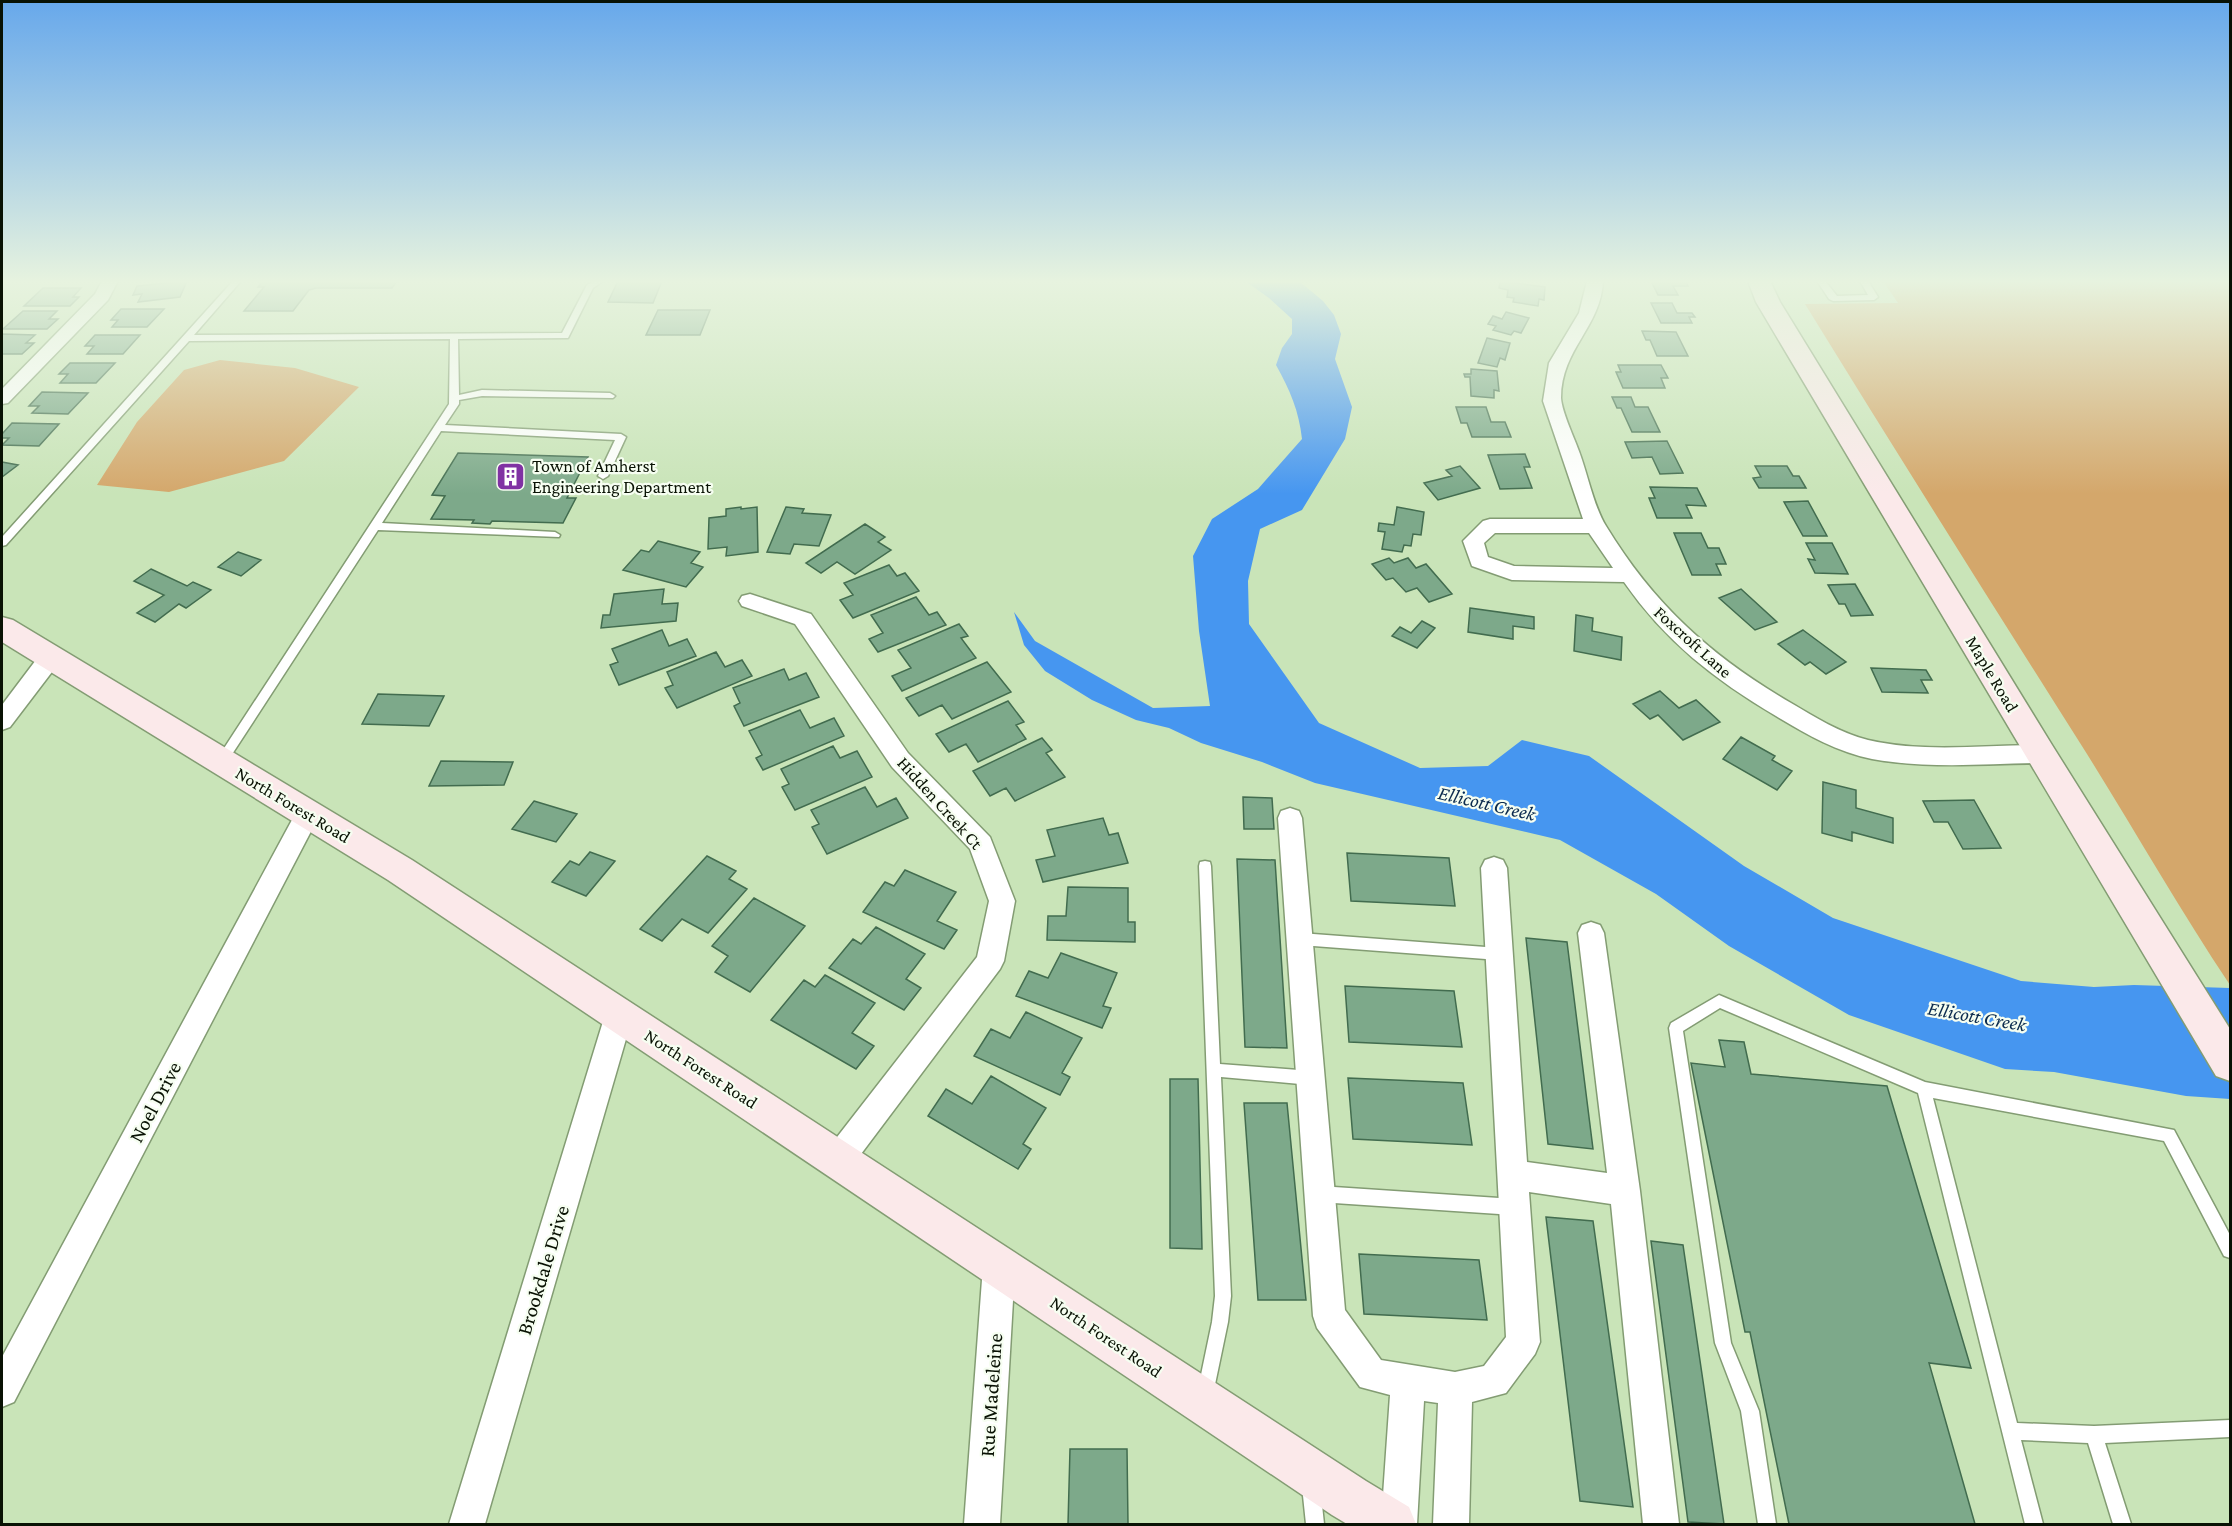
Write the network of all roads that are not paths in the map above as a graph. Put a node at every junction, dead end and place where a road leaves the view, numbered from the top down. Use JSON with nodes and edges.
{"nodes":[{"id":1,"x":47,"y":352,"type":"edge"},
{"id":2,"x":174,"y":352,"type":"edge"},
{"id":3,"x":454,"y":352,"type":"edge"},
{"id":4,"x":1565,"y":352,"type":"edge"},
{"id":5,"x":1798,"y":352,"type":"edge"},
{"id":6,"x":610,"y":396,"type":"dead end"},
{"id":7,"x":3,"y":397,"type":"edge"},
{"id":8,"x":455,"y":398,"type":"junction"},
{"id":9,"x":438,"y":428,"type":"junction"},
{"id":10,"x":603,"y":476,"type":"dead end"},
{"id":11,"x":374,"y":526,"type":"junction"},
{"id":12,"x":1595,"y":526,"type":"junction"},
{"id":13,"x":555,"y":535,"type":"dead end"},
{"id":14,"x":2,"y":543,"type":"edge"},
{"id":15,"x":1628,"y":575,"type":"junction"},
{"id":16,"x":750,"y":601,"type":"dead end"},
{"id":17,"x":2,"y":628,"type":"edge"},
{"id":18,"x":50,"y":658,"type":"junction"},
{"id":19,"x":2,"y":721,"type":"edge"},
{"id":20,"x":2040,"y":754,"type":"junction"},
{"id":21,"x":221,"y":762,"type":"junction"},
{"id":22,"x":308,"y":814,"type":"junction"},
{"id":23,"x":1290,"y":818,"type":"dead end"},
{"id":24,"x":1205,"y":866,"type":"dead end"},
{"id":25,"x":1494,"y":868,"type":"dead end"},
{"id":26,"x":1592,"y":933,"type":"dead end"},
{"id":27,"x":1300,"y":939,"type":"junction"},
{"id":28,"x":1499,"y":954,"type":"junction"},
{"id":29,"x":619,"y":1015,"type":"junction"},
{"id":30,"x":2230,"y":1063,"type":"edge"},
{"id":31,"x":1213,"y":1070,"type":"junction"},
{"id":32,"x":1311,"y":1078,"type":"junction"},
{"id":33,"x":1924,"y":1089,"type":"junction"},
{"id":34,"x":838,"y":1160,"type":"junction"},
{"id":35,"x":1513,"y":1175,"type":"junction"},
{"id":36,"x":1625,"y":1191,"type":"junction"},
{"id":37,"x":1319,"y":1194,"type":"junction"},
{"id":38,"x":1515,"y":1207,"type":"junction"},
{"id":39,"x":2230,"y":1250,"type":"edge"},
{"id":40,"x":999,"y":1266,"type":"junction"},
{"id":41,"x":1408,"y":1381,"type":"junction"},
{"id":42,"x":1455,"y":1389,"type":"junction"},
{"id":43,"x":2,"y":1390,"type":"edge"},
{"id":44,"x":1203,"y":1402,"type":"junction"},
{"id":45,"x":2230,"y":1429,"type":"edge"},
{"id":46,"x":2011,"y":1431,"type":"junction"},
{"id":47,"x":2094,"y":1435,"type":"junction"},
{"id":48,"x":1310,"y":1473,"type":"junction"},
{"id":49,"x":467,"y":1524,"type":"edge"},
{"id":50,"x":982,"y":1524,"type":"edge"},
{"id":51,"x":1315,"y":1524,"type":"edge"},
{"id":52,"x":1392,"y":1524,"type":"edge"},
{"id":53,"x":1399,"y":1524,"type":"edge"},
{"id":54,"x":1450,"y":1524,"type":"edge"},
{"id":55,"x":1661,"y":1524,"type":"edge"},
{"id":56,"x":1767,"y":1524,"type":"edge"},
{"id":57,"x":2034,"y":1524,"type":"edge"},
{"id":58,"x":2122,"y":1524,"type":"edge"}],
"edges":[{"from":1,"to":7,"type":"street"},
{"from":2,"to":14,"type":"lane"},
{"from":3,"to":8,"type":"lane"},
{"from":4,"to":12,"type":"street","name":"Foxcroft Lane"},
{"from":5,"to":20,"type":"street","name":"Maple Road"},
{"from":6,"to":8,"type":"lane"},
{"from":8,"to":9,"type":"lane"},
{"from":9,"to":10,"type":"lane"},
{"from":9,"to":11,"type":"lane"},
{"from":11,"to":13,"type":"lane"},
{"from":11,"to":21,"type":"lane"},
{"from":12,"to":15,"type":"street","name":"Foxcroft Lane"},
{"from":12,"to":15,"type":"street"},
{"from":15,"to":20,"type":"street","name":"Foxcroft Lane"},
{"from":16,"to":34,"type":"street","name":"Hidden Creek Ct"},
{"from":17,"to":18,"type":"street","name":"North Forest Road"},
{"from":18,"to":19,"type":"street"},
{"from":18,"to":21,"type":"street","name":"North Forest Road"},
{"from":20,"to":30,"type":"street","name":"Maple Road"},
{"from":21,"to":22,"type":"street","name":"North Forest Road"},
{"from":22,"to":29,"type":"street","name":"North Forest Road"},
{"from":22,"to":43,"type":"street","name":"Noel Drive"},
{"from":23,"to":27,"type":"street"},
{"from":24,"to":31,"type":"lane"},
{"from":25,"to":28,"type":"street"},
{"from":26,"to":36,"type":"street"},
{"from":27,"to":28,"type":"lane"},
{"from":27,"to":32,"type":"street"},
{"from":28,"to":35,"type":"street"},
{"from":29,"to":34,"type":"street","name":"North Forest Road"},
{"from":29,"to":49,"type":"street","name":"Brookdale Drive"},
{"from":31,"to":32,"type":"lane"},
{"from":31,"to":44,"type":"lane"},
{"from":32,"to":37,"type":"street"},
{"from":33,"to":39,"type":"lane"},
{"from":33,"to":46,"type":"lane"},
{"from":33,"to":56,"type":"lane"},
{"from":34,"to":40,"type":"street","name":"North Forest Road"},
{"from":35,"to":36,"type":"street"},
{"from":35,"to":38,"type":"street"},
{"from":36,"to":55,"type":"street"},
{"from":37,"to":38,"type":"lane"},
{"from":37,"to":41,"type":"street"},
{"from":38,"to":42,"type":"street"},
{"from":40,"to":44,"type":"street","name":"North Forest Road"},
{"from":40,"to":50,"type":"street","name":"Rue Madeleine"},
{"from":41,"to":42,"type":"street"},
{"from":41,"to":53,"type":"street"},
{"from":42,"to":54,"type":"street"},
{"from":44,"to":48,"type":"street","name":"North Forest Road"},
{"from":45,"to":47,"type":"lane"},
{"from":46,"to":47,"type":"lane"},
{"from":46,"to":57,"type":"lane"},
{"from":47,"to":58,"type":"lane"},
{"from":48,"to":51,"type":"lane"},
{"from":48,"to":52,"type":"street","name":"North Forest Road"}]}
